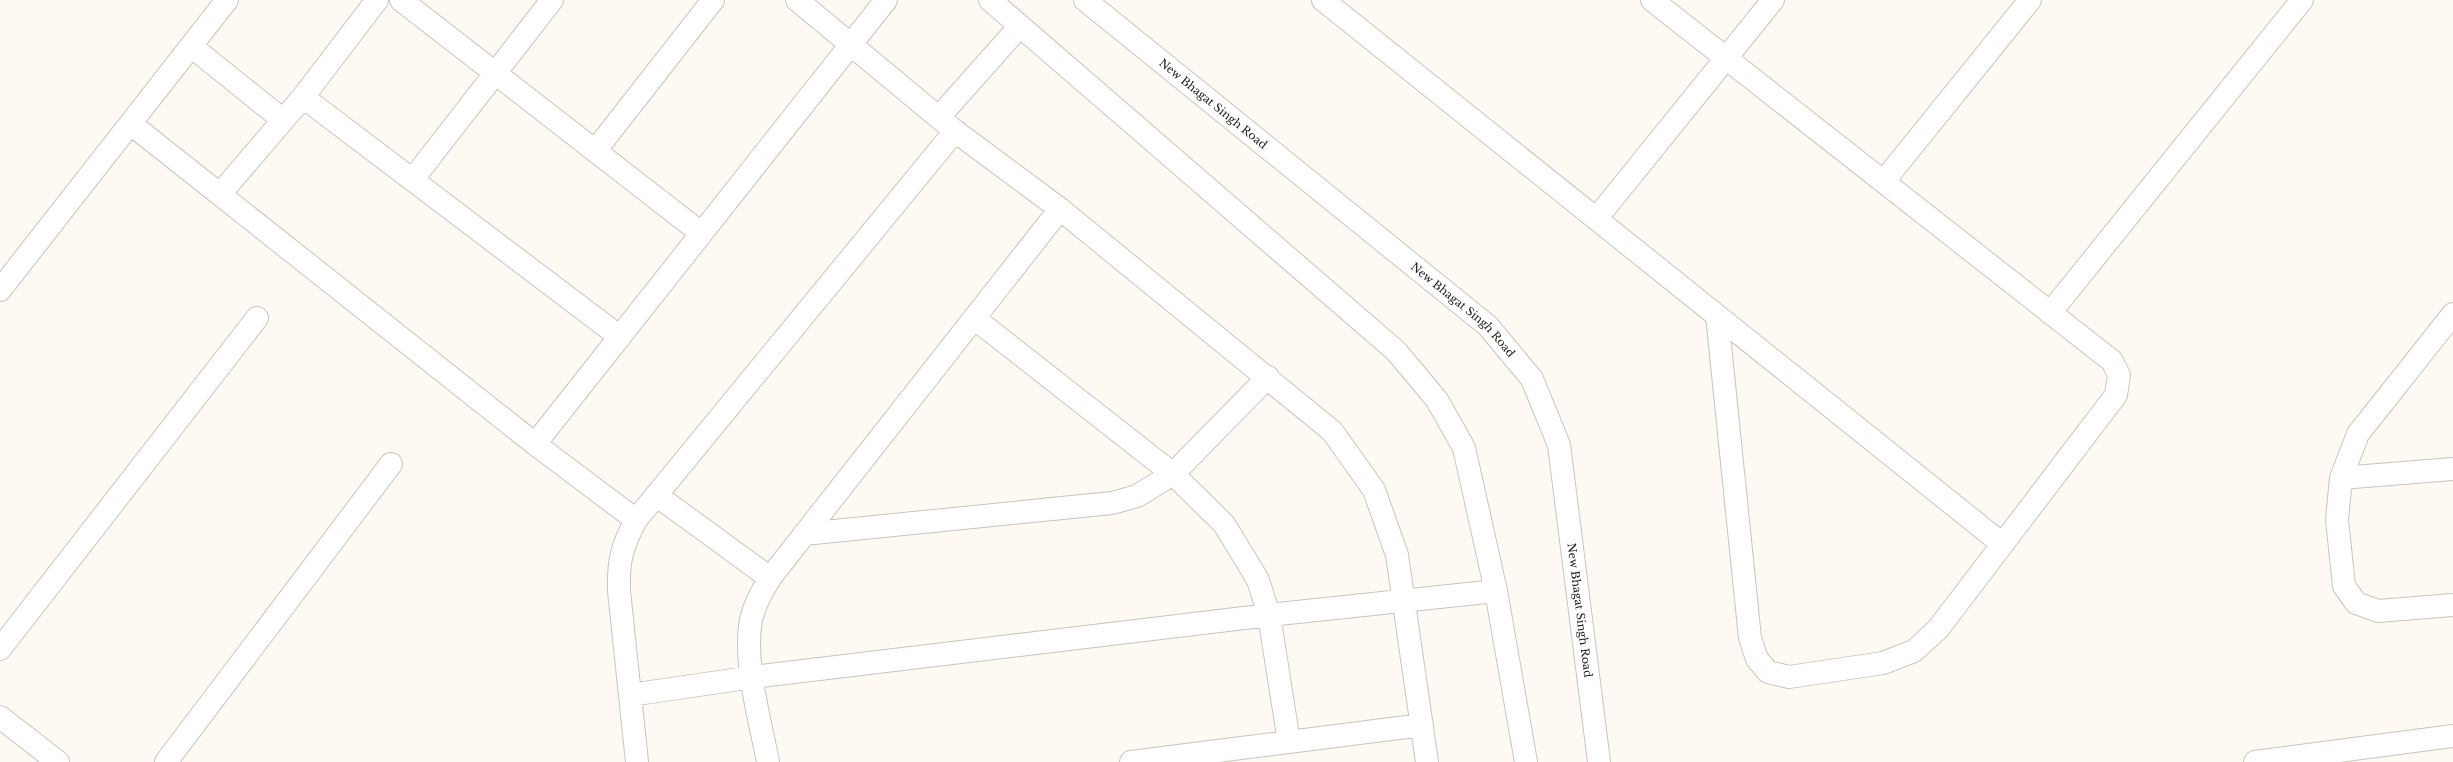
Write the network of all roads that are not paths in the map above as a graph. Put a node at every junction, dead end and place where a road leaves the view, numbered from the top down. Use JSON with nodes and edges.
{"nodes":[{"id":1,"x":227,"y":0,"type":"edge"},
{"id":2,"x":377,"y":0,"type":"edge"},
{"id":3,"x":401,"y":0,"type":"edge"},
{"id":4,"x":552,"y":0,"type":"edge"},
{"id":5,"x":713,"y":0,"type":"edge"},
{"id":6,"x":797,"y":0,"type":"edge"},
{"id":7,"x":886,"y":0,"type":"edge"},
{"id":8,"x":990,"y":0,"type":"edge"},
{"id":9,"x":1085,"y":0,"type":"edge"},
{"id":10,"x":1323,"y":0,"type":"edge"},
{"id":11,"x":1652,"y":0,"type":"edge"},
{"id":12,"x":1773,"y":0,"type":"edge"},
{"id":13,"x":2030,"y":0,"type":"edge"},
{"id":14,"x":2302,"y":0,"type":"edge"},
{"id":15,"x":1020,"y":26,"type":"junction"},
{"id":16,"x":851,"y":43,"type":"junction"},
{"id":17,"x":191,"y":46,"type":"junction"},
{"id":18,"x":1726,"y":58,"type":"junction"},
{"id":19,"x":495,"y":73,"type":"junction"},
{"id":20,"x":303,"y":97,"type":"junction"},
{"id":21,"x":939,"y":117,"type":"junction"},
{"id":22,"x":283,"y":120,"type":"junction"},
{"id":23,"x":131,"y":124,"type":"junction"},
{"id":24,"x":955,"y":131,"type":"junction"},
{"id":25,"x":595,"y":151,"type":"junction"},
{"id":26,"x":413,"y":179,"type":"junction"},
{"id":27,"x":1884,"y":181,"type":"junction"},
{"id":28,"x":220,"y":194,"type":"junction"},
{"id":29,"x":1060,"y":209,"type":"junction"},
{"id":30,"x":1596,"y":219,"type":"junction"},
{"id":31,"x":701,"y":233,"type":"junction"},
{"id":32,"x":0,"y":290,"type":"edge"},
{"id":33,"x":2050,"y":313,"type":"junction"},
{"id":34,"x":2453,"y":314,"type":"edge"},
{"id":35,"x":1717,"y":316,"type":"junction"},
{"id":36,"x":257,"y":318,"type":"dead end"},
{"id":37,"x":974,"y":318,"type":"junction"},
{"id":38,"x":620,"y":337,"type":"junction"},
{"id":39,"x":1268,"y":377,"type":"junction"},
{"id":40,"x":535,"y":444,"type":"junction"},
{"id":41,"x":391,"y":464,"type":"dead end"},
{"id":42,"x":2453,"y":469,"type":"edge"},
{"id":43,"x":1173,"y":474,"type":"junction"},
{"id":44,"x":2341,"y":478,"type":"junction"},
{"id":45,"x":656,"y":495,"type":"junction"},
{"id":46,"x":636,"y":520,"type":"junction"},
{"id":47,"x":804,"y":534,"type":"junction"},
{"id":48,"x":2001,"y":543,"type":"junction"},
{"id":49,"x":770,"y":578,"type":"junction"},
{"id":50,"x":1496,"y":591,"type":"junction"},
{"id":51,"x":1403,"y":600,"type":"junction"},
{"id":52,"x":2453,"y":604,"type":"edge"},
{"id":53,"x":1268,"y":615,"type":"junction"},
{"id":54,"x":0,"y":650,"type":"edge"},
{"id":55,"x":753,"y":677,"type":"junction"},
{"id":56,"x":630,"y":695,"type":"junction"},
{"id":57,"x":0,"y":716,"type":"edge"},
{"id":58,"x":1422,"y":725,"type":"junction"},
{"id":59,"x":2453,"y":736,"type":"edge"},
{"id":60,"x":1289,"y":742,"type":"junction"},
{"id":61,"x":58,"y":762,"type":"edge"},
{"id":62,"x":166,"y":762,"type":"edge"},
{"id":63,"x":637,"y":762,"type":"edge"},
{"id":64,"x":768,"y":762,"type":"edge"},
{"id":65,"x":1131,"y":762,"type":"edge"},
{"id":66,"x":1427,"y":762,"type":"edge"},
{"id":67,"x":1526,"y":762,"type":"edge"},
{"id":68,"x":1599,"y":762,"type":"edge"},
{"id":69,"x":2255,"y":762,"type":"edge"}],
"edges":[{"from":1,"to":17,"type":"street"},
{"from":2,"to":20,"type":"street"},
{"from":3,"to":19,"type":"street"},
{"from":4,"to":19,"type":"street"},
{"from":5,"to":25,"type":"street"},
{"from":6,"to":16,"type":"street"},
{"from":7,"to":16,"type":"street"},
{"from":8,"to":15,"type":"street"},
{"from":9,"to":68,"type":"street","name":"New Bhagat Singh Road"},
{"from":10,"to":30,"type":"street"},
{"from":11,"to":18,"type":"street"},
{"from":12,"to":18,"type":"street"},
{"from":13,"to":27,"type":"street"},
{"from":14,"to":33,"type":"street"},
{"from":15,"to":21,"type":"street"},
{"from":15,"to":50,"type":"street"},
{"from":16,"to":21,"type":"street"},
{"from":16,"to":31,"type":"street"},
{"from":17,"to":22,"type":"street"},
{"from":17,"to":23,"type":"street"},
{"from":18,"to":27,"type":"street"},
{"from":18,"to":30,"type":"street"},
{"from":19,"to":25,"type":"street"},
{"from":19,"to":26,"type":"street"},
{"from":20,"to":22,"type":"street"},
{"from":20,"to":26,"type":"street"},
{"from":21,"to":24,"type":"street"},
{"from":22,"to":28,"type":"street"},
{"from":23,"to":28,"type":"street"},
{"from":23,"to":32,"type":"street"},
{"from":24,"to":29,"type":"street"},
{"from":24,"to":45,"type":"street"},
{"from":25,"to":31,"type":"street"},
{"from":26,"to":38,"type":"street"},
{"from":27,"to":33,"type":"street"},
{"from":28,"to":40,"type":"street"},
{"from":29,"to":37,"type":"street"},
{"from":29,"to":39,"type":"street"},
{"from":30,"to":35,"type":"street"},
{"from":31,"to":38,"type":"street"},
{"from":33,"to":48,"type":"street"},
{"from":34,"to":44,"type":"street"},
{"from":35,"to":48,"type":"street"},
{"from":35,"to":48,"type":"street"},
{"from":36,"to":54,"type":"street"},
{"from":37,"to":43,"type":"street"},
{"from":37,"to":47,"type":"street"},
{"from":38,"to":40,"type":"street"},
{"from":39,"to":43,"type":"street"},
{"from":39,"to":51,"type":"street"},
{"from":40,"to":46,"type":"street"},
{"from":41,"to":62,"type":"street"},
{"from":42,"to":44,"type":"street"},
{"from":43,"to":47,"type":"street"},
{"from":43,"to":53,"type":"street"},
{"from":44,"to":52,"type":"street"},
{"from":45,"to":46,"type":"street"},
{"from":45,"to":49,"type":"street"},
{"from":46,"to":56,"type":"street"},
{"from":47,"to":49,"type":"street"},
{"from":49,"to":55,"type":"street"},
{"from":50,"to":51,"type":"street"},
{"from":50,"to":67,"type":"street"},
{"from":51,"to":53,"type":"street"},
{"from":51,"to":58,"type":"street"},
{"from":53,"to":55,"type":"street"},
{"from":53,"to":60,"type":"street"},
{"from":55,"to":56,"type":"street"},
{"from":55,"to":64,"type":"street"},
{"from":56,"to":63,"type":"street"},
{"from":57,"to":61,"type":"street"},
{"from":58,"to":60,"type":"street"},
{"from":58,"to":66,"type":"street"},
{"from":59,"to":69,"type":"street"},
{"from":60,"to":65,"type":"street"}]}
